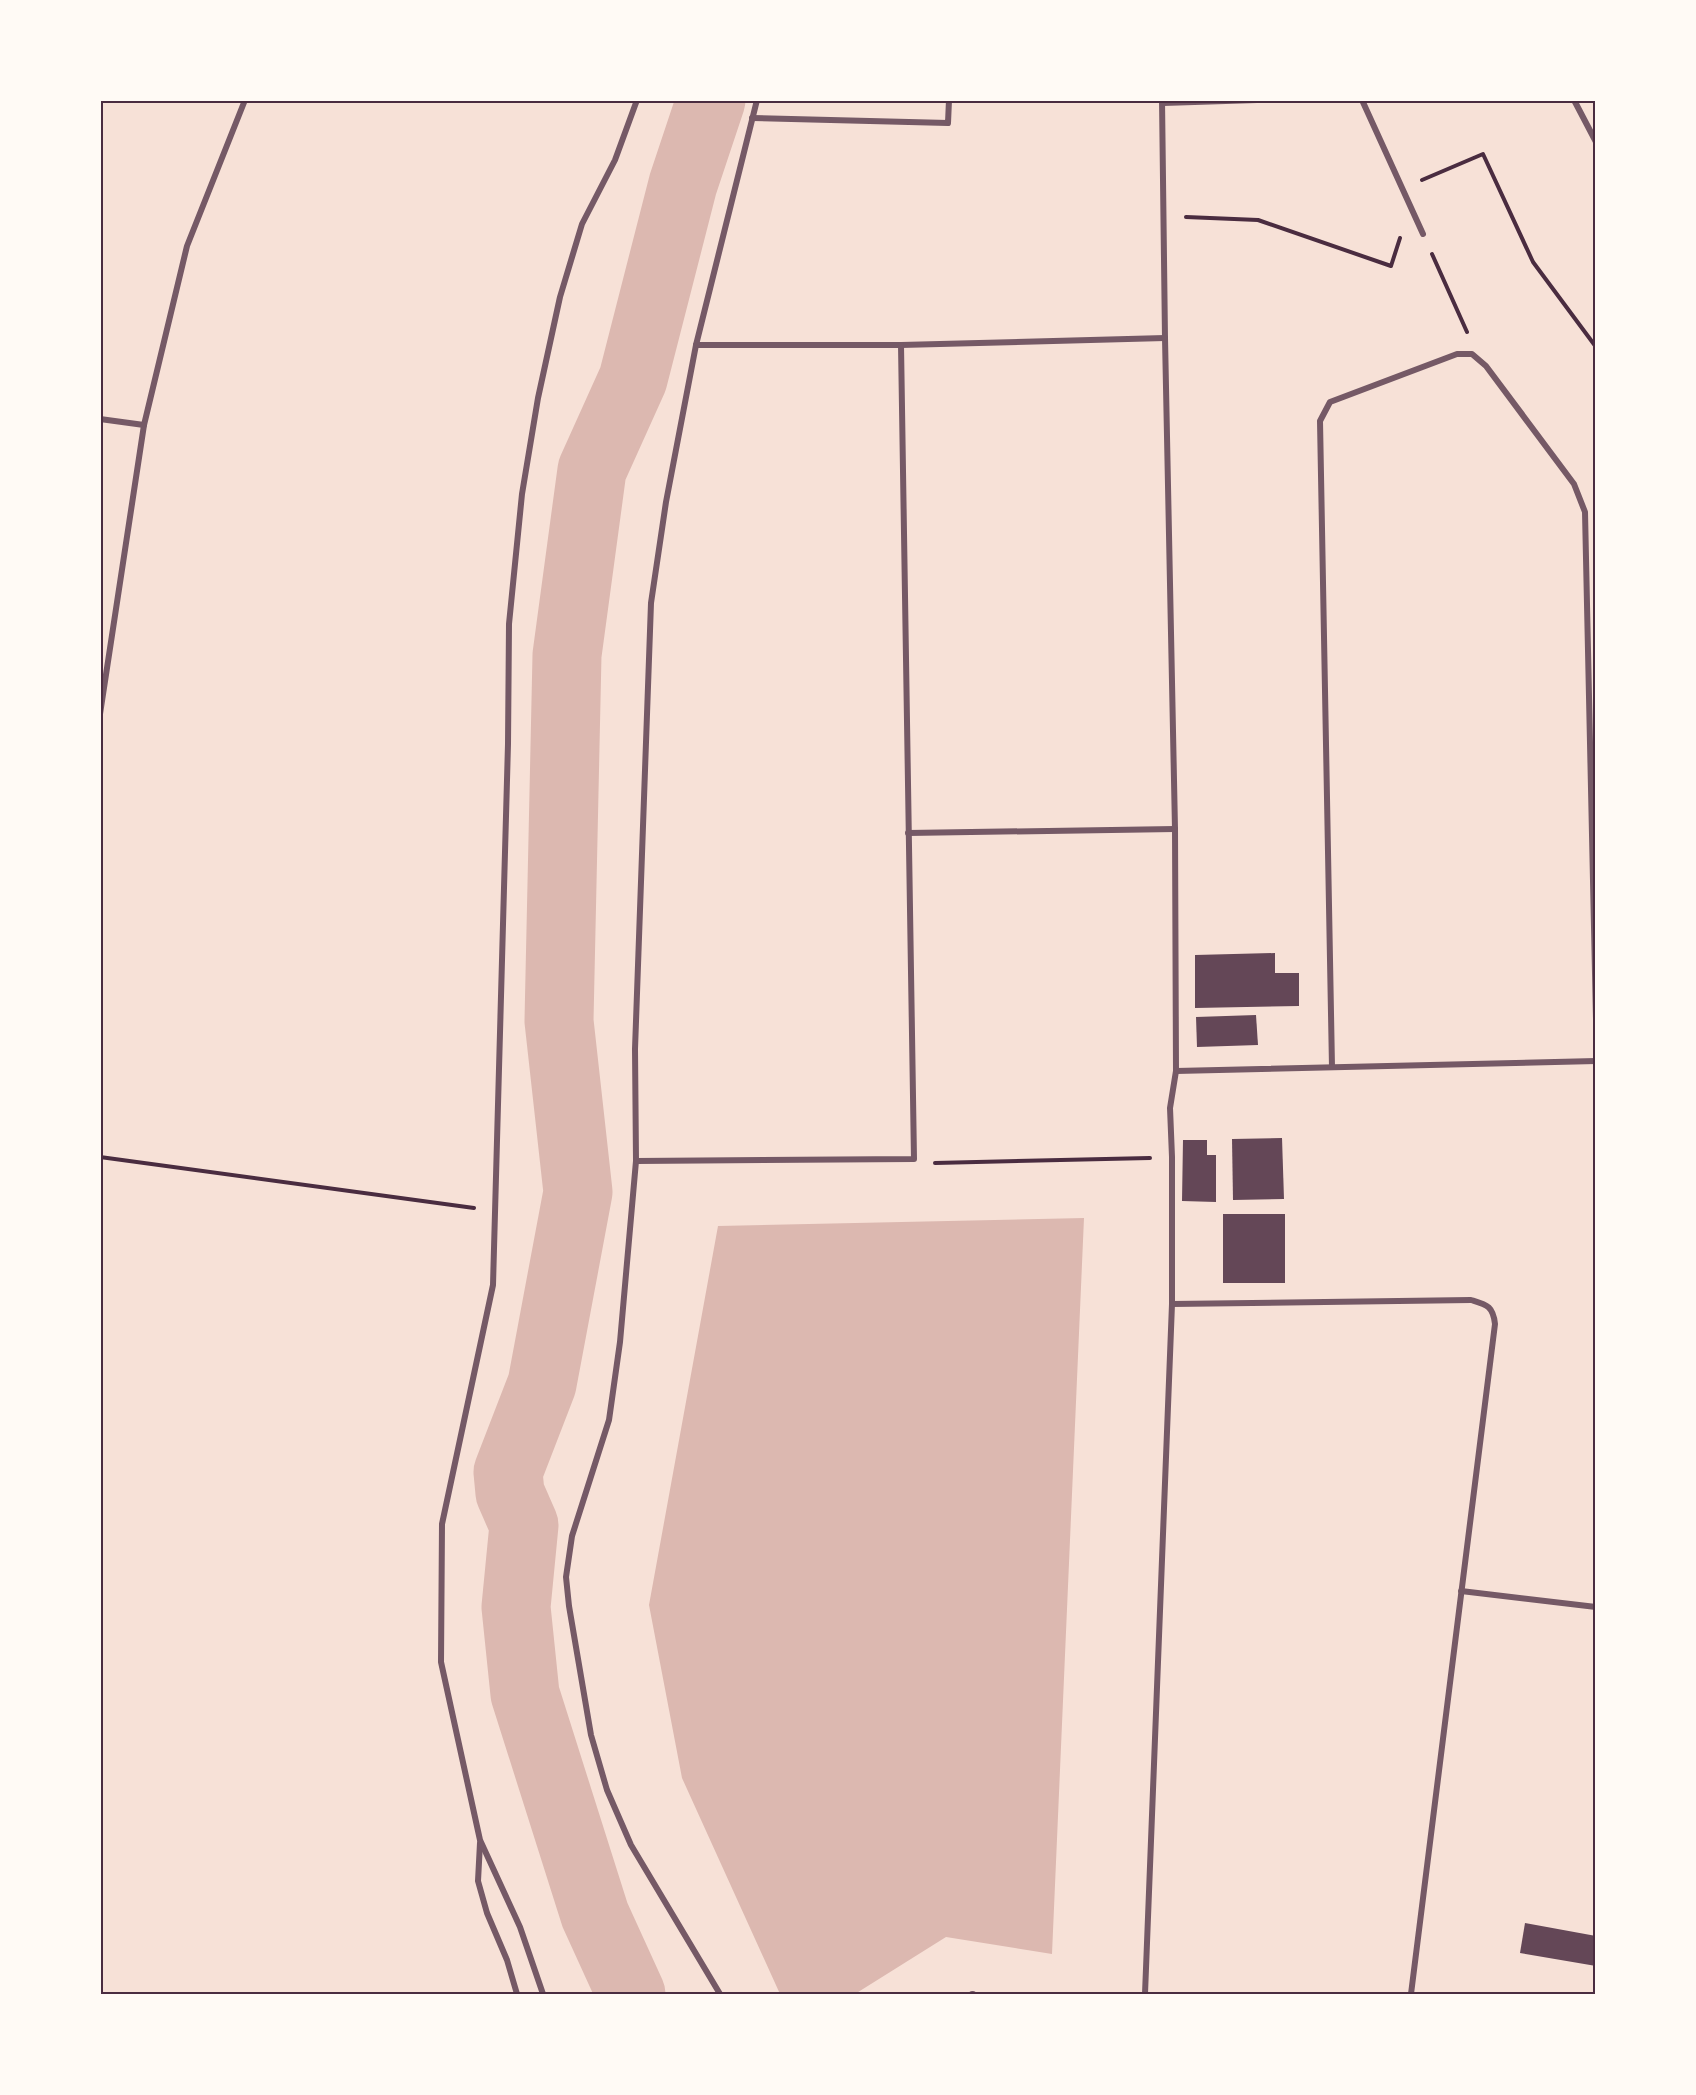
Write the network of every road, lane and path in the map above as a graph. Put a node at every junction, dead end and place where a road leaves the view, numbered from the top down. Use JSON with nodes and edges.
{"nodes":[{"id":1,"x":245,"y":100,"type":"edge"},
{"id":2,"x":637,"y":100,"type":"edge"},
{"id":3,"x":757,"y":100,"type":"edge"},
{"id":4,"x":949,"y":100,"type":"edge"},
{"id":5,"x":1257,"y":100,"type":"edge"},
{"id":6,"x":1362,"y":100,"type":"edge"},
{"id":7,"x":1574,"y":100,"type":"edge"},
{"id":8,"x":1163,"y":102,"type":"edge"},
{"id":9,"x":752,"y":118,"type":"junction"},
{"id":10,"x":1596,"y":141,"type":"edge"},
{"id":11,"x":1403,"y":188,"type":"junction"},
{"id":12,"x":1164,"y":213,"type":"junction"},
{"id":13,"x":1415,"y":215,"type":"junction"},
{"id":14,"x":1423,"y":234,"type":"joint"},
{"id":15,"x":1165,"y":338,"type":"junction"},
{"id":16,"x":696,"y":345,"type":"junction"},
{"id":17,"x":902,"y":345,"type":"junction"},
{"id":18,"x":1596,"y":347,"type":"edge"},
{"id":19,"x":1472,"y":354,"type":"junction"},
{"id":20,"x":100,"y":419,"type":"edge"},
{"id":21,"x":144,"y":425,"type":"junction"},
{"id":22,"x":100,"y":714,"type":"edge"},
{"id":23,"x":1174,"y":829,"type":"junction"},
{"id":24,"x":908,"y":833,"type":"junction"},
{"id":25,"x":1596,"y":1019,"type":"edge"},
{"id":26,"x":1596,"y":1061,"type":"edge"},
{"id":27,"x":1332,"y":1067,"type":"junction"},
{"id":28,"x":1176,"y":1071,"type":"junction"},
{"id":29,"x":100,"y":1157,"type":"edge"},
{"id":30,"x":1172,"y":1157,"type":"junction"},
{"id":31,"x":914,"y":1159,"type":"junction"},
{"id":32,"x":636,"y":1161,"type":"junction"},
{"id":33,"x":495,"y":1210,"type":"junction"},
{"id":34,"x":1172,"y":1304,"type":"junction"},
{"id":35,"x":1461,"y":1592,"type":"junction"},
{"id":36,"x":1596,"y":1607,"type":"edge"},
{"id":37,"x":480,"y":1840,"type":"junction"},
{"id":38,"x":518,"y":1995,"type":"edge"},
{"id":39,"x":543,"y":1995,"type":"edge"},
{"id":40,"x":720,"y":1995,"type":"edge"},
{"id":41,"x":1145,"y":1995,"type":"edge"},
{"id":42,"x":1412,"y":1995,"type":"edge"}],
"edges":[{"from":1,"to":21,"type":"street"},
{"from":2,"to":33,"type":"street"},
{"from":3,"to":9,"type":"street"},
{"from":4,"to":9,"type":"street"},
{"from":5,"to":8,"type":"street"},
{"from":6,"to":11,"type":"street"},
{"from":7,"to":10,"type":"street"},
{"from":8,"to":12,"type":"street"},
{"from":9,"to":16,"type":"street"},
{"from":11,"to":13,"type":"street"},
{"from":11,"to":18,"type":"path"},
{"from":12,"to":13,"type":"path"},
{"from":12,"to":15,"type":"street"},
{"from":13,"to":14,"type":"street"},
{"from":14,"to":19,"type":"path"},
{"from":15,"to":17,"type":"street"},
{"from":15,"to":23,"type":"street"},
{"from":16,"to":17,"type":"street"},
{"from":16,"to":32,"type":"street"},
{"from":17,"to":24,"type":"street"},
{"from":19,"to":25,"type":"street"},
{"from":19,"to":27,"type":"street"},
{"from":20,"to":21,"type":"street"},
{"from":21,"to":22,"type":"street"},
{"from":23,"to":24,"type":"street"},
{"from":23,"to":28,"type":"street"},
{"from":24,"to":31,"type":"street"},
{"from":26,"to":27,"type":"street"},
{"from":27,"to":28,"type":"street"},
{"from":28,"to":30,"type":"street"},
{"from":29,"to":33,"type":"path"},
{"from":30,"to":31,"type":"path"},
{"from":30,"to":34,"type":"street"},
{"from":31,"to":32,"type":"street"},
{"from":32,"to":40,"type":"street"},
{"from":33,"to":37,"type":"street"},
{"from":34,"to":35,"type":"street"},
{"from":34,"to":41,"type":"street"},
{"from":35,"to":36,"type":"street"},
{"from":35,"to":42,"type":"street"},
{"from":37,"to":38,"type":"street"},
{"from":37,"to":39,"type":"street"}]}
